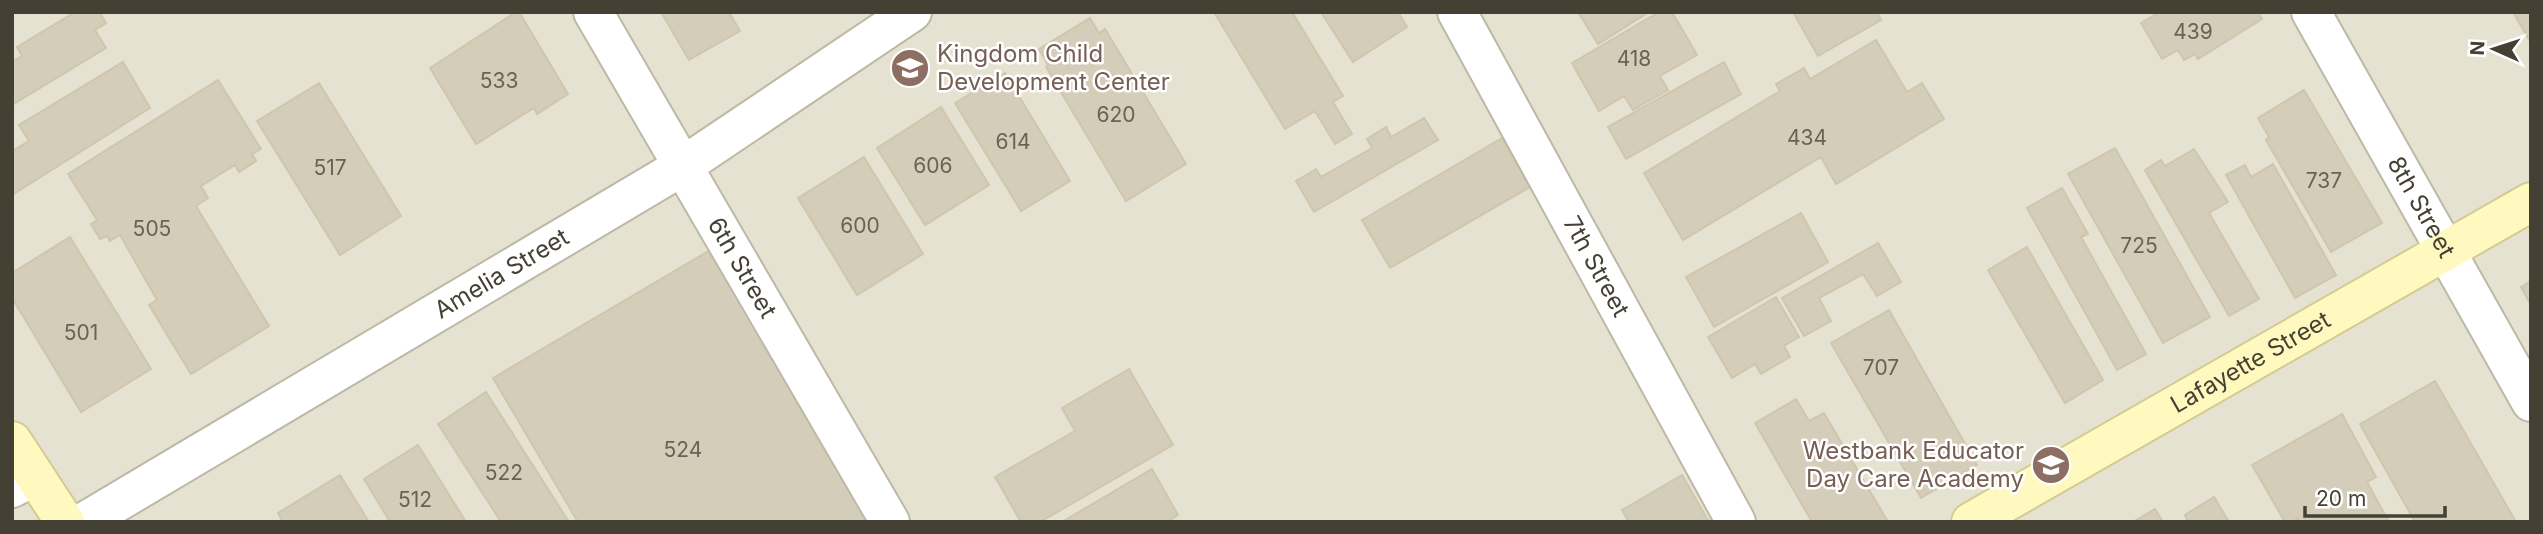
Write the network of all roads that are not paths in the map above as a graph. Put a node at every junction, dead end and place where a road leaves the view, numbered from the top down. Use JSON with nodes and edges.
{"nodes":[{"id":1,"x":593,"y":12,"type":"edge"},
{"id":2,"x":912,"y":12,"type":"edge"},
{"id":3,"x":1457,"y":12,"type":"edge"},
{"id":4,"x":2311,"y":12,"type":"edge"},
{"id":5,"x":683,"y":166,"type":"junction"},
{"id":6,"x":2531,"y":202,"type":"edge"},
{"id":7,"x":2444,"y":252,"type":"junction"},
{"id":8,"x":2531,"y":402,"type":"edge"},
{"id":9,"x":12,"y":441,"type":"edge"},
{"id":10,"x":23,"y":482,"type":"edge"},
{"id":11,"x":65,"y":522,"type":"edge"},
{"id":12,"x":84,"y":522,"type":"edge"},
{"id":13,"x":890,"y":522,"type":"edge"},
{"id":14,"x":1736,"y":522,"type":"edge"},
{"id":15,"x":1970,"y":522,"type":"edge"}],
"edges":[{"from":1,"to":5,"type":"street","name":"6th Street"},
{"from":2,"to":5,"type":"street","name":"Amelia Street"},
{"from":3,"to":14,"type":"street","name":"7th Street"},
{"from":4,"to":7,"type":"street","name":"8th Street"},
{"from":5,"to":12,"type":"street","name":"Amelia Street"},
{"from":5,"to":13,"type":"street","name":"6th Street"},
{"from":6,"to":7,"type":"main road","name":"Lafayette Street"},
{"from":7,"to":8,"type":"street","name":"8th Street"},
{"from":7,"to":15,"type":"main road","name":"Lafayette Street"},
{"from":9,"to":10,"type":"main road"},
{"from":10,"to":11,"type":"main road"}]}
